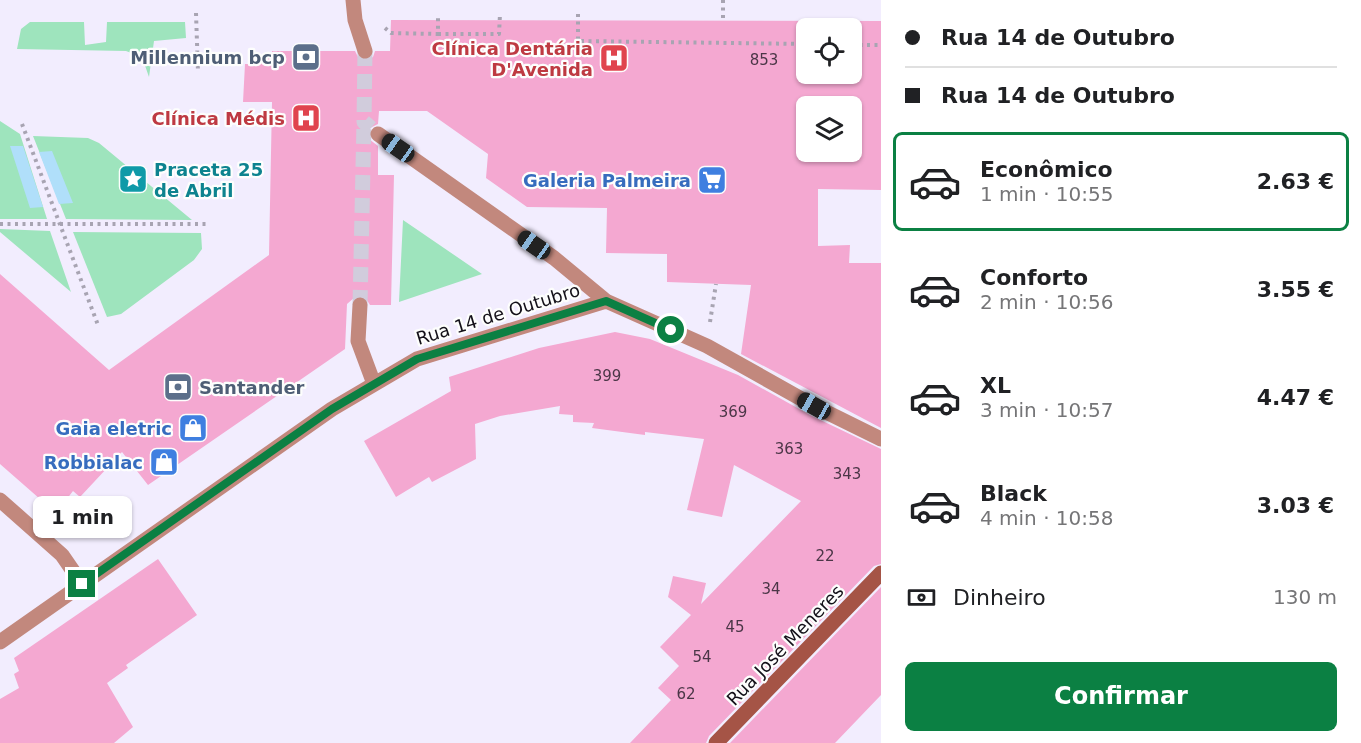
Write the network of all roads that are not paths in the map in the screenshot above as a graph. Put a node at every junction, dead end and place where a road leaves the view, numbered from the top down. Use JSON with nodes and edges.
{"nodes":[{"id":1,"x":353,"y":0,"type":"edge"},
{"id":2,"x":365,"y":51,"type":"tunnel mouth"},
{"id":3,"x":378,"y":134,"type":"tunnel mouth"},
{"id":4,"x":606,"y":301,"type":"junction"},
{"id":5,"x":360,"y":304,"type":"tunnel mouth"},
{"id":6,"x":374,"y":384,"type":"junction"},
{"id":7,"x":881,"y":439,"type":"edge"},
{"id":8,"x":0,"y":500,"type":"edge"},
{"id":9,"x":881,"y":573,"type":"edge"},
{"id":10,"x":82,"y":584,"type":"junction"},
{"id":11,"x":0,"y":642,"type":"edge"},
{"id":12,"x":716,"y":743,"type":"edge"}],
"edges":[{"from":1,"to":2,"type":"street"},
{"from":3,"to":4,"type":"street"},
{"from":4,"to":6,"type":"street","name":"Rua 14 de Outubro"},
{"from":4,"to":7,"type":"street","name":"Rua 14 de Outubro"},
{"from":5,"to":6,"type":"street"},
{"from":6,"to":10,"type":"street","name":"Rua 14 de Outubro"},
{"from":8,"to":10,"type":"street"},
{"from":9,"to":12,"type":"street","name":"Rua José Meneres"},
{"from":10,"to":11,"type":"street","name":"Rua 14 de Outubro"}]}
